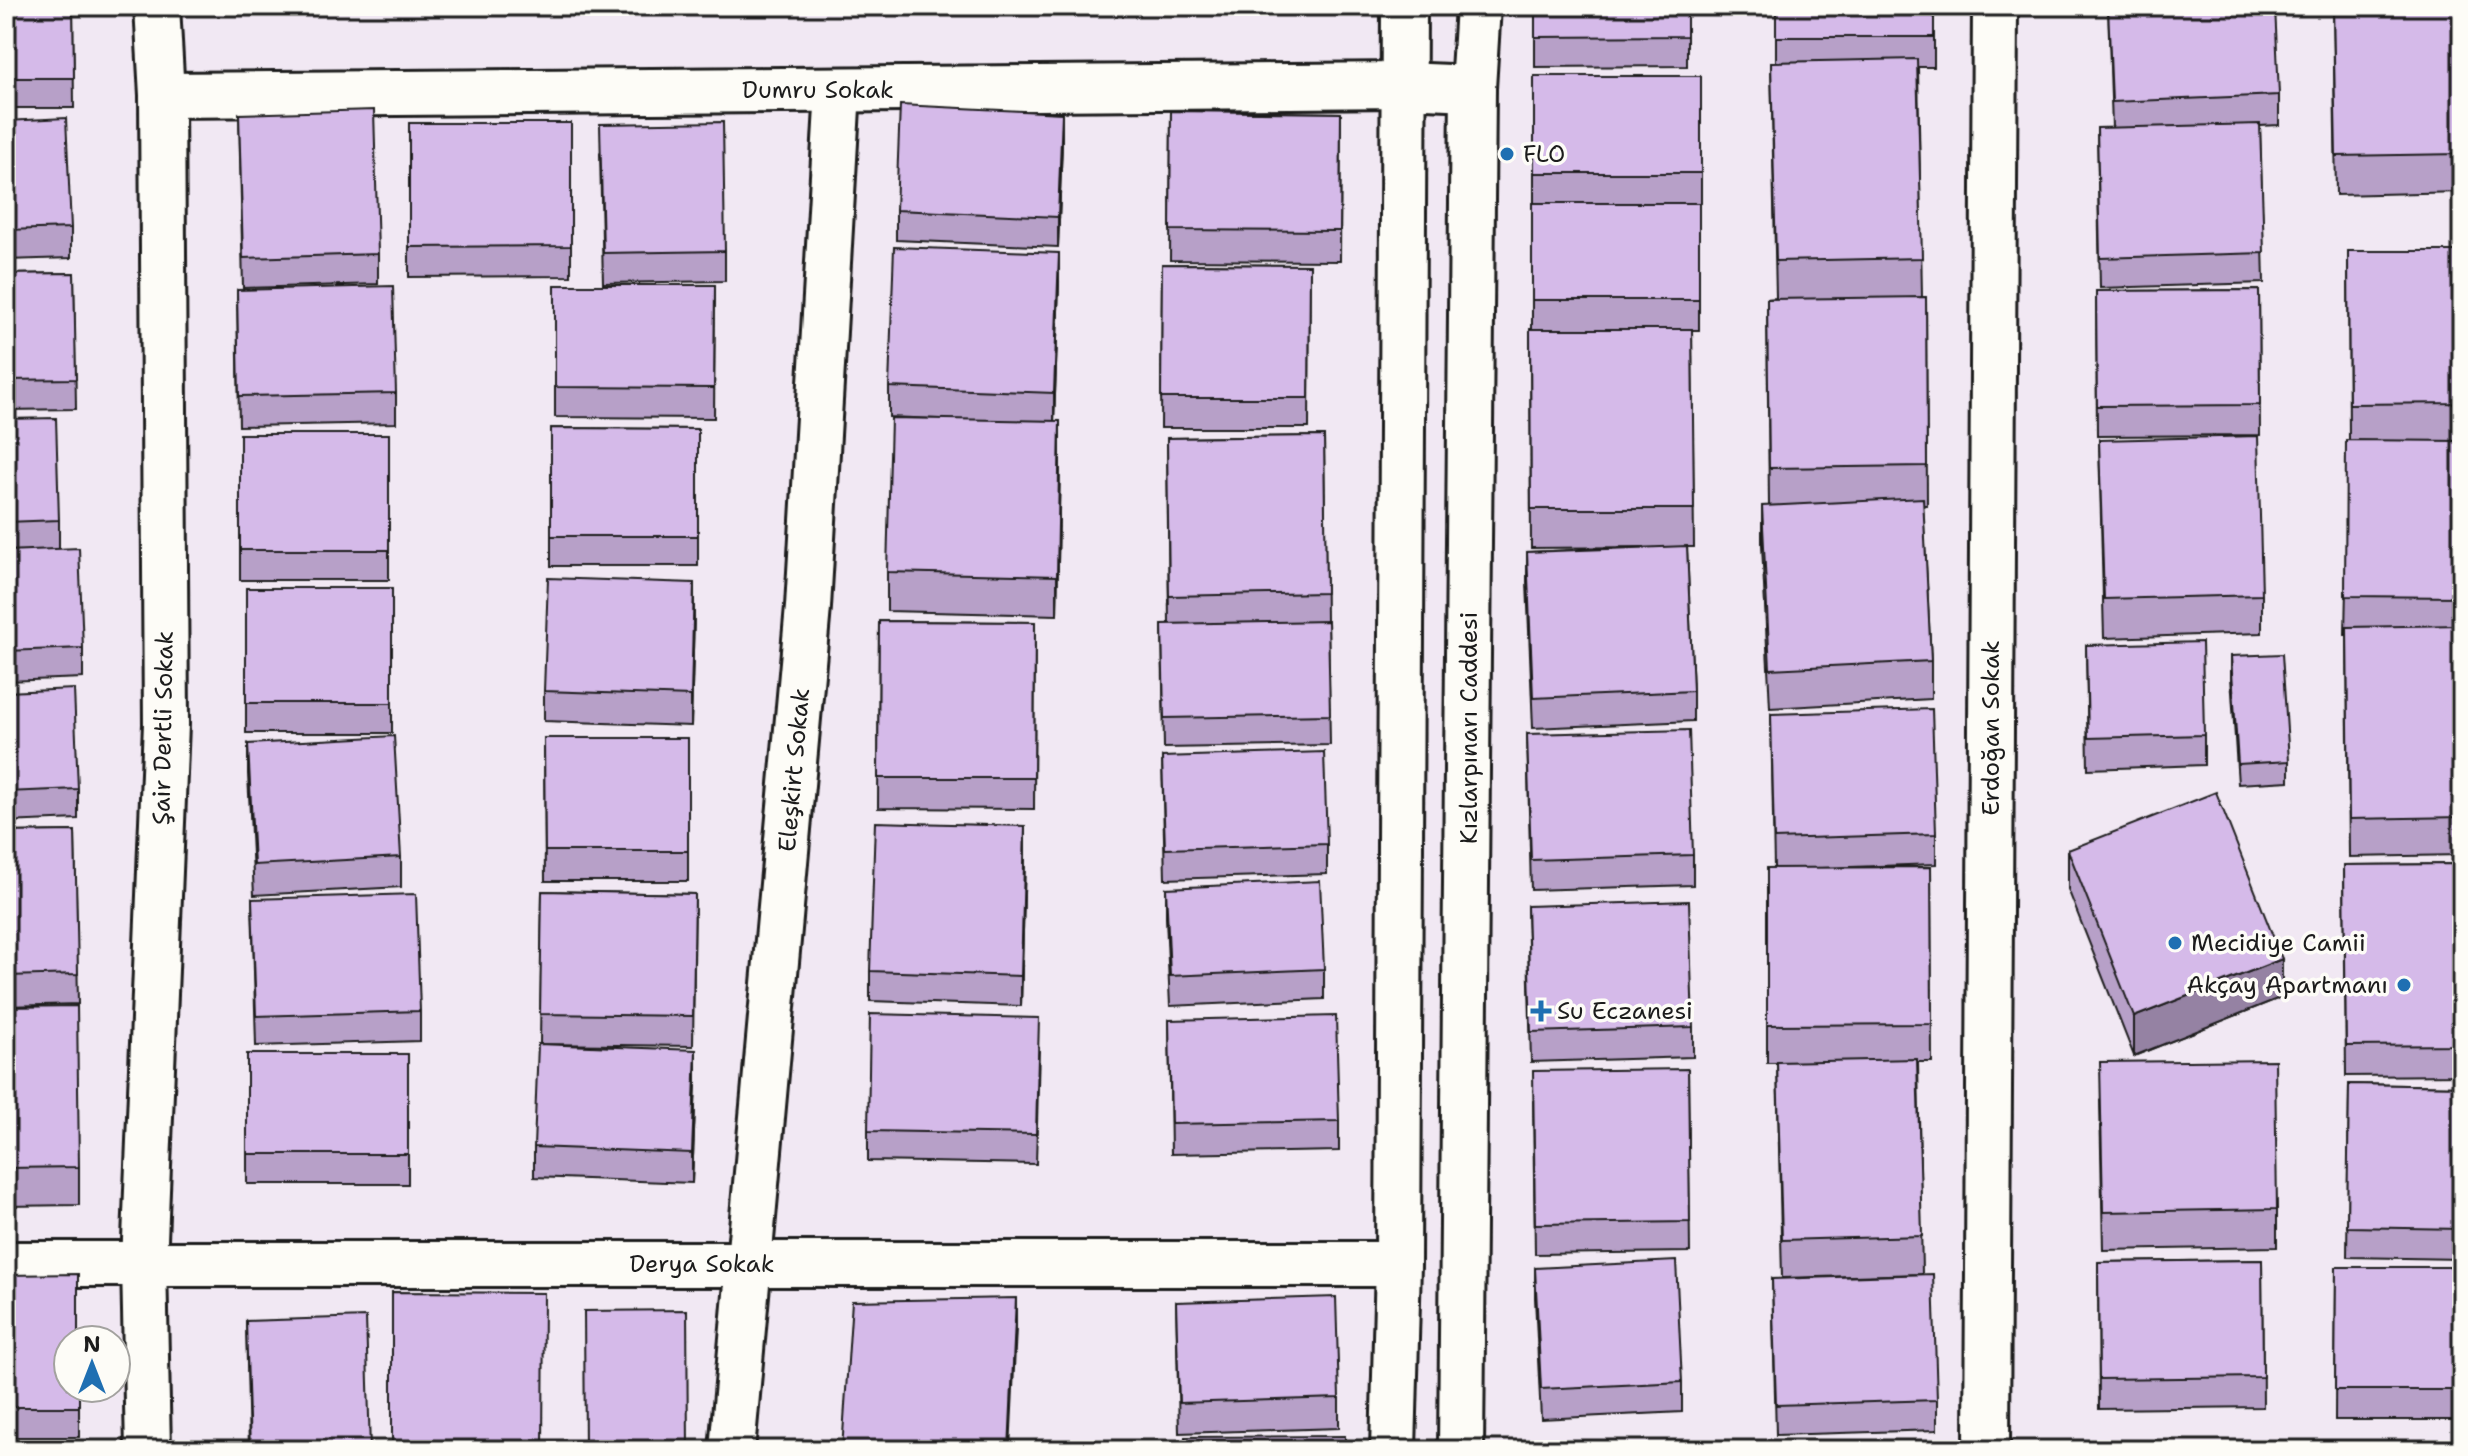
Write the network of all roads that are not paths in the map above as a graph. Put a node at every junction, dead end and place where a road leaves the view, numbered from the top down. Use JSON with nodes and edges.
{"nodes":[{"id":1,"x":157,"y":6,"type":"edge"},
{"id":2,"x":1404,"y":6,"type":"edge"},
{"id":3,"x":1478,"y":6,"type":"edge"},
{"id":4,"x":1995,"y":6,"type":"edge"},
{"id":5,"x":1403,"y":85,"type":"junction"},
{"id":6,"x":1473,"y":88,"type":"junction"},
{"id":7,"x":838,"y":90,"type":"junction"},
{"id":8,"x":162,"y":95,"type":"junction"},
{"id":9,"x":6,"y":1264,"type":"edge"},
{"id":10,"x":144,"y":1264,"type":"junction"},
{"id":11,"x":749,"y":1264,"type":"junction"},
{"id":12,"x":1398,"y":1264,"type":"junction"},
{"id":13,"x":148,"y":1450,"type":"edge"},
{"id":14,"x":732,"y":1450,"type":"edge"},
{"id":15,"x":1393,"y":1450,"type":"edge"},
{"id":16,"x":1461,"y":1450,"type":"edge"},
{"id":17,"x":1987,"y":1450,"type":"edge"}],
"edges":[{"from":1,"to":8,"type":"street","name":"Şair Dertli Sokak"},
{"from":2,"to":5,"type":"street"},
{"from":3,"to":6,"type":"street","name":"Kızlarpınarı Caddesi"},
{"from":4,"to":17,"type":"street","name":"Erdoğan Sokak"},
{"from":5,"to":6,"type":"street","name":"Dumru Sokak"},
{"from":5,"to":7,"type":"street","name":"Dumru Sokak"},
{"from":5,"to":12,"type":"street"},
{"from":6,"to":16,"type":"street","name":"Kızlarpınarı Caddesi"},
{"from":7,"to":8,"type":"street","name":"Dumru Sokak"},
{"from":7,"to":11,"type":"street","name":"Eleşkirt Sokak"},
{"from":8,"to":10,"type":"street","name":"Şair Dertli Sokak"},
{"from":9,"to":10,"type":"street","name":"Derya Sokak"},
{"from":10,"to":11,"type":"street","name":"Derya Sokak"},
{"from":10,"to":13,"type":"street","name":"Şair Dertli Sokak"},
{"from":11,"to":12,"type":"street","name":"Derya Sokak"},
{"from":11,"to":14,"type":"street","name":"Eleşkirt Sokak"},
{"from":12,"to":15,"type":"street"}]}
